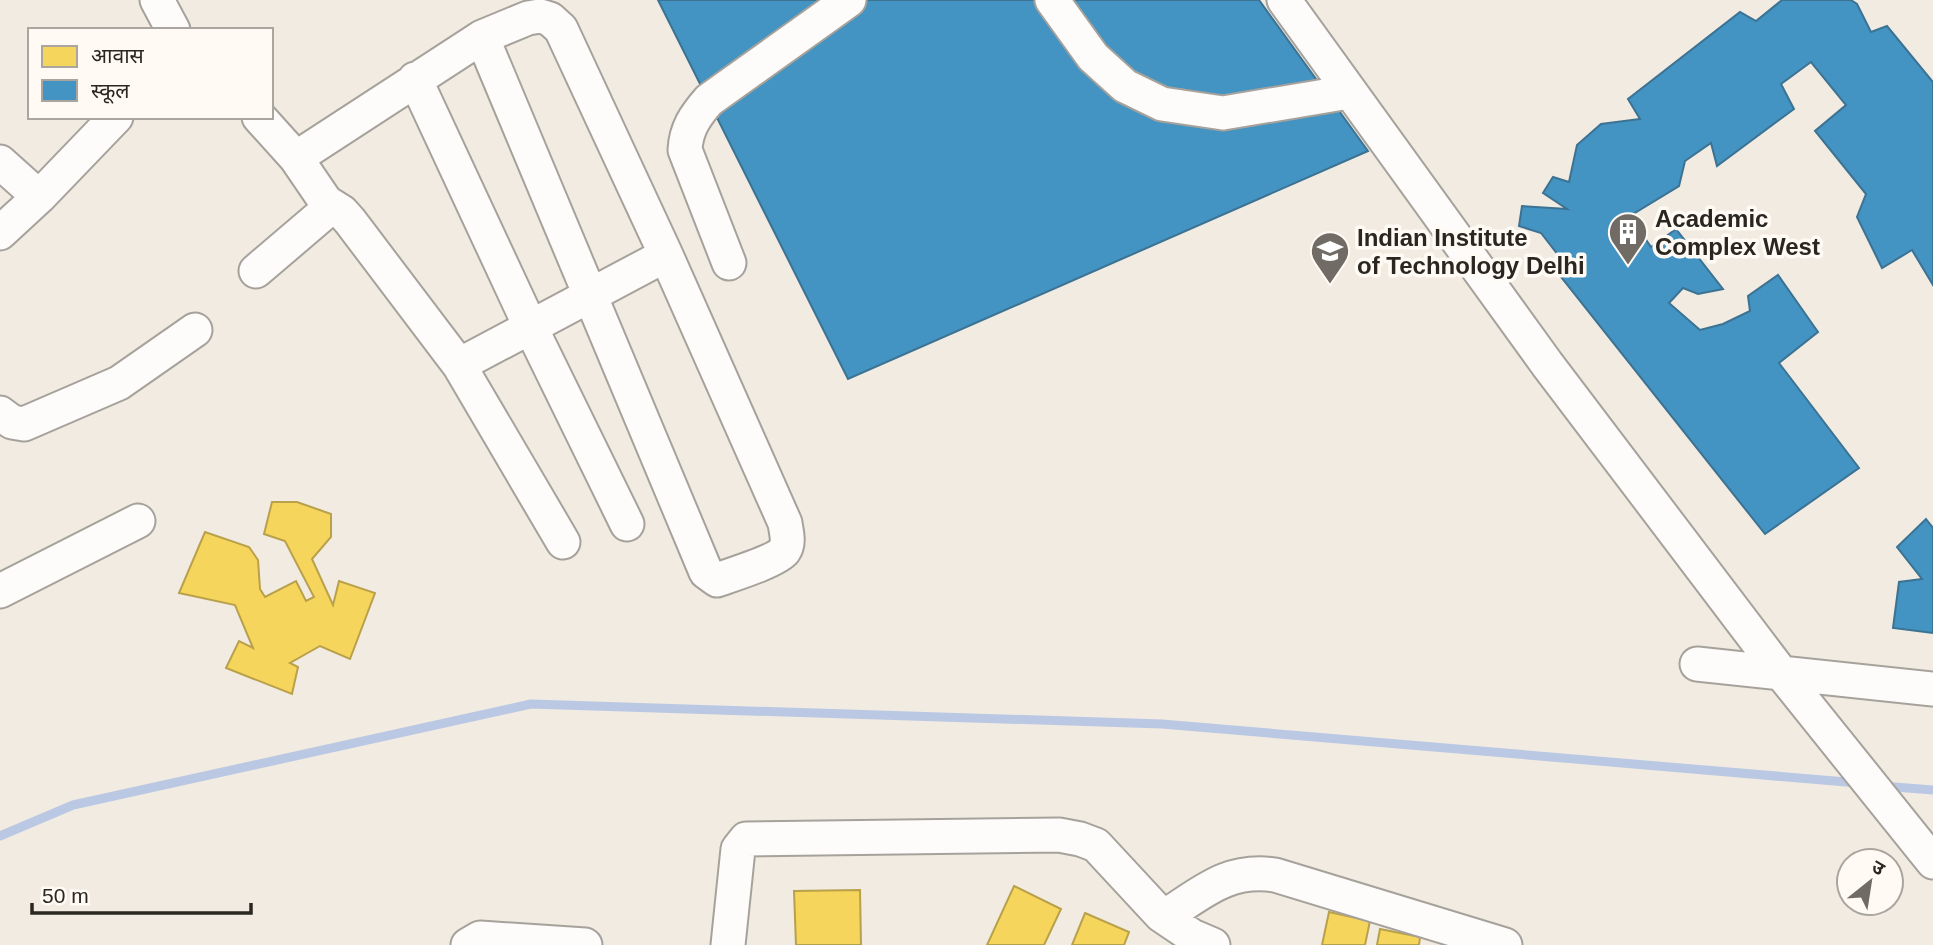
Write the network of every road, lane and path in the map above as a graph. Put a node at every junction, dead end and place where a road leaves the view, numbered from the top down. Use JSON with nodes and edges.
{"nodes":[{"id":1,"x":158,"y":0,"type":"edge"},
{"id":2,"x":849,"y":0,"type":"edge"},
{"id":3,"x":1052,"y":0,"type":"edge"},
{"id":4,"x":1284,"y":0,"type":"edge"},
{"id":5,"x":172,"y":28,"type":"edge"},
{"id":6,"x":482,"y":37,"type":"junction"},
{"id":7,"x":415,"y":79,"type":"junction"},
{"id":8,"x":1349,"y":92,"type":"junction"},
{"id":9,"x":114,"y":119,"type":"edge"},
{"id":10,"x":261,"y":119,"type":"edge"},
{"id":11,"x":296,"y":158,"type":"junction"},
{"id":12,"x":0,"y":162,"type":"edge"},
{"id":13,"x":39,"y":197,"type":"junction"},
{"id":14,"x":326,"y":202,"type":"junction"},
{"id":15,"x":0,"y":233,"type":"edge"},
{"id":16,"x":666,"y":255,"type":"junction"},
{"id":17,"x":729,"y":263,"type":"dead end"},
{"id":18,"x":256,"y":271,"type":"dead end"},
{"id":19,"x":591,"y":296,"type":"junction"},
{"id":20,"x":530,"y":326,"type":"junction"},
{"id":21,"x":195,"y":330,"type":"dead end"},
{"id":22,"x":460,"y":365,"type":"junction"},
{"id":23,"x":0,"y":413,"type":"edge"},
{"id":24,"x":138,"y":521,"type":"dead end"},
{"id":25,"x":627,"y":524,"type":"dead end"},
{"id":26,"x":563,"y":542,"type":"dead end"},
{"id":27,"x":0,"y":592,"type":"edge"},
{"id":28,"x":1697,"y":664,"type":"dead end"},
{"id":29,"x":1782,"y":674,"type":"junction"},
{"id":30,"x":1933,"y":689,"type":"edge"},
{"id":31,"x":1933,"y":862,"type":"edge"},
{"id":32,"x":1164,"y":917,"type":"junction"},
{"id":33,"x":468,"y":945,"type":"edge"},
{"id":34,"x":585,"y":945,"type":"edge"},
{"id":35,"x":728,"y":945,"type":"edge"},
{"id":36,"x":1213,"y":945,"type":"edge"},
{"id":37,"x":1505,"y":945,"type":"edge"}],
"edges":[{"from":1,"to":5,"type":"street"},
{"from":2,"to":17,"type":"street"},
{"from":3,"to":8,"type":"street"},
{"from":4,"to":8,"type":"street"},
{"from":6,"to":7,"type":"street"},
{"from":6,"to":16,"type":"street"},
{"from":6,"to":19,"type":"street"},
{"from":7,"to":11,"type":"street"},
{"from":7,"to":20,"type":"street"},
{"from":8,"to":29,"type":"street"},
{"from":9,"to":13,"type":"street"},
{"from":10,"to":11,"type":"street"},
{"from":11,"to":14,"type":"street"},
{"from":12,"to":13,"type":"street"},
{"from":13,"to":15,"type":"street"},
{"from":14,"to":18,"type":"street"},
{"from":14,"to":22,"type":"street"},
{"from":16,"to":19,"type":"street"},
{"from":16,"to":19,"type":"street"},
{"from":19,"to":20,"type":"street"},
{"from":20,"to":22,"type":"street"},
{"from":20,"to":25,"type":"street"},
{"from":21,"to":23,"type":"street"},
{"from":22,"to":26,"type":"street"},
{"from":24,"to":27,"type":"street"},
{"from":28,"to":29,"type":"street"},
{"from":29,"to":30,"type":"street"},
{"from":29,"to":31,"type":"street"},
{"from":32,"to":35,"type":"street"},
{"from":32,"to":36,"type":"street"},
{"from":32,"to":37,"type":"street"},
{"from":33,"to":34,"type":"street"}]}
